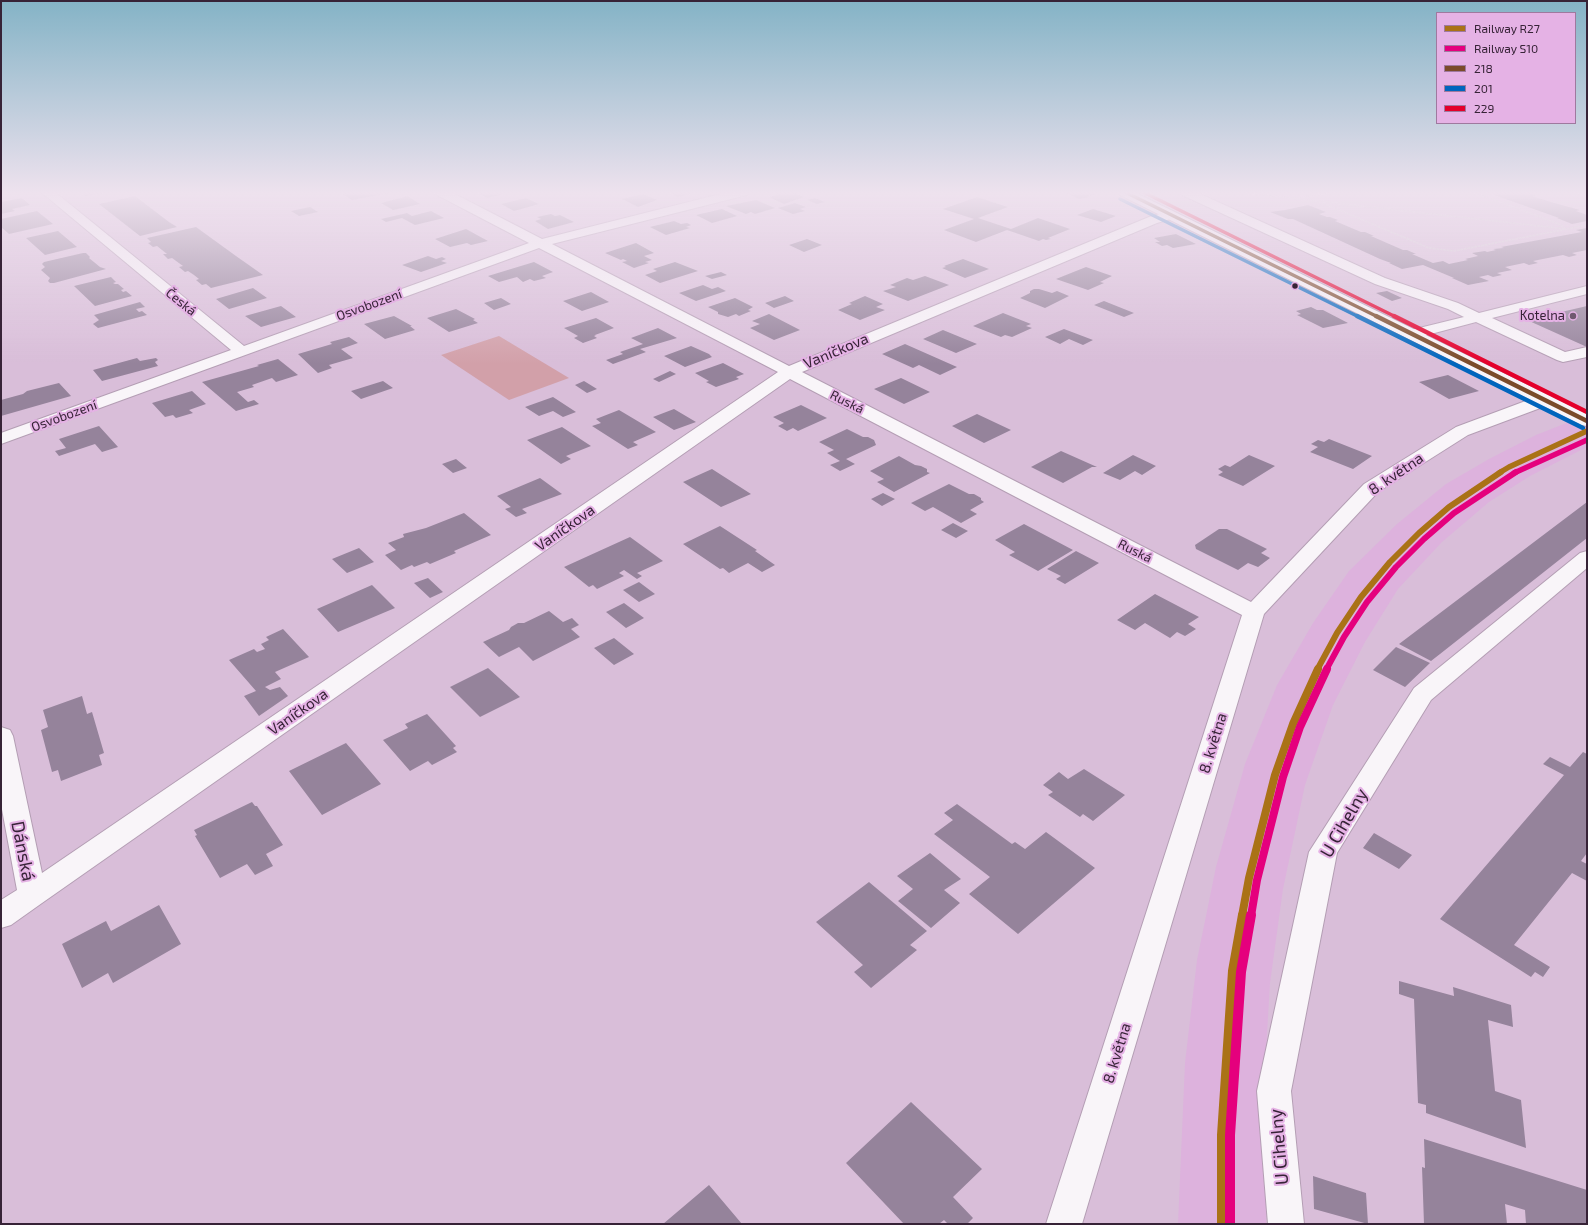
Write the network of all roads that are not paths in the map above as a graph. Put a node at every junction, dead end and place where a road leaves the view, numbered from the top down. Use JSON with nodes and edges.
{"nodes":[{"id":1,"x":117,"y":249,"type":"edge"},
{"id":2,"x":524,"y":249,"type":"edge"},
{"id":3,"x":553,"y":249,"type":"edge"},
{"id":4,"x":1082,"y":249,"type":"edge"},
{"id":5,"x":1241,"y":249,"type":"edge"},
{"id":6,"x":1311,"y":249,"type":"edge"},
{"id":7,"x":1587,"y":290,"type":"edge"},
{"id":8,"x":1477,"y":318,"type":"junction"},
{"id":9,"x":1412,"y":334,"type":"junction"},
{"id":10,"x":241,"y":351,"type":"junction"},
{"id":11,"x":1587,"y":352,"type":"edge"},
{"id":12,"x":789,"y":372,"type":"junction"},
{"id":13,"x":1545,"y":400,"type":"junction"},
{"id":14,"x":1587,"y":421,"type":"edge"},
{"id":15,"x":1,"y":439,"type":"edge"},
{"id":16,"x":1587,"y":557,"type":"edge"},
{"id":17,"x":1254,"y":612,"type":"junction"},
{"id":18,"x":1,"y":736,"type":"edge"},
{"id":19,"x":32,"y":895,"type":"junction"},
{"id":20,"x":1,"y":916,"type":"edge"},
{"id":21,"x":1064,"y":1224,"type":"edge"},
{"id":22,"x":1286,"y":1224,"type":"edge"}],
"edges":[{"from":1,"to":10,"type":"street","name":"Česká"},
{"from":2,"to":10,"type":"street","name":"Osvobození"},
{"from":3,"to":12,"type":"street","name":"Ruská"},
{"from":4,"to":12,"type":"street","name":"Vaníčkova"},
{"from":5,"to":9,"type":"street"},
{"from":6,"to":8,"type":"street"},
{"from":7,"to":8,"type":"street"},
{"from":8,"to":9,"type":"street"},
{"from":8,"to":11,"type":"street"},
{"from":9,"to":13,"type":"street"},
{"from":10,"to":15,"type":"street","name":"Osvobození"},
{"from":12,"to":17,"type":"street","name":"Ruská"},
{"from":12,"to":19,"type":"street","name":"Vaníčkova"},
{"from":13,"to":14,"type":"street"},
{"from":13,"to":17,"type":"street","name":"8. května"},
{"from":16,"to":22,"type":"street","name":"U Cihelny"},
{"from":17,"to":21,"type":"street","name":"8. května"},
{"from":18,"to":19,"type":"street","name":"Dánská"},
{"from":19,"to":20,"type":"street","name":"Vaníčkova"}]}
